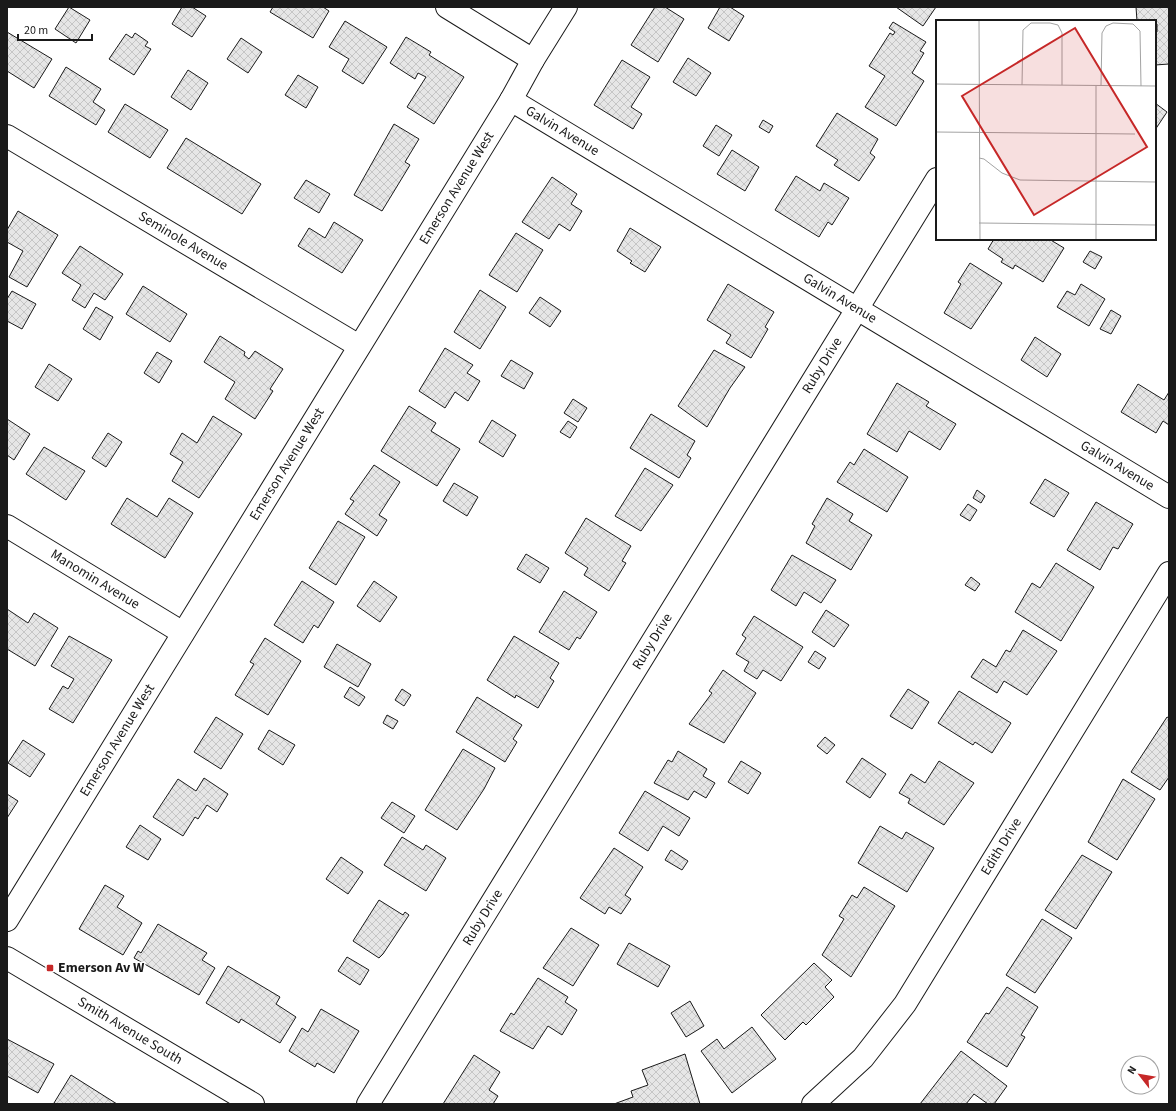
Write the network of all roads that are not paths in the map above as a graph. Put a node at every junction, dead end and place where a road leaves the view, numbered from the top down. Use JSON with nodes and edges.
{"nodes":[{"id":1,"x":447,"y":7,"type":"edge"},
{"id":2,"x":566,"y":7,"type":"edge"},
{"id":3,"x":532,"y":60,"type":"junction"},
{"id":4,"x":511,"y":100,"type":"junction"},
{"id":5,"x":7,"y":136,"type":"edge"},
{"id":6,"x":936,"y":180,"type":"edge"},
{"id":7,"x":857,"y":309,"type":"junction"},
{"id":8,"x":359,"y":346,"type":"junction"},
{"id":9,"x":1169,"y":497,"type":"edge"},
{"id":10,"x":7,"y":526,"type":"edge"},
{"id":11,"x":1169,"y":573,"type":"edge"},
{"id":12,"x":183,"y":633,"type":"junction"},
{"id":13,"x":7,"y":920,"type":"edge"},
{"id":14,"x":7,"y":958,"type":"edge"},
{"id":15,"x":253,"y":1104,"type":"edge"},
{"id":16,"x":368,"y":1104,"type":"edge"},
{"id":17,"x":813,"y":1104,"type":"edge"}],
"edges":[{"from":1,"to":3,"type":"street"},
{"from":2,"to":3,"type":"street","name":"Emerson Avenue West"},
{"from":3,"to":4,"type":"street","name":"Emerson Avenue West"},
{"from":4,"to":7,"type":"street","name":"Galvin Avenue"},
{"from":4,"to":8,"type":"street","name":"Emerson Avenue West"},
{"from":5,"to":8,"type":"street","name":"Seminole Avenue"},
{"from":6,"to":7,"type":"street","name":"Ruby Drive"},
{"from":7,"to":9,"type":"street","name":"Galvin Avenue"},
{"from":7,"to":16,"type":"street","name":"Ruby Drive"},
{"from":8,"to":12,"type":"street","name":"Emerson Avenue West"},
{"from":10,"to":12,"type":"street","name":"Manomin Avenue"},
{"from":11,"to":17,"type":"street","name":"Edith Drive"},
{"from":12,"to":13,"type":"street","name":"Emerson Avenue West"},
{"from":14,"to":15,"type":"street","name":"Smith Avenue South"}]}
